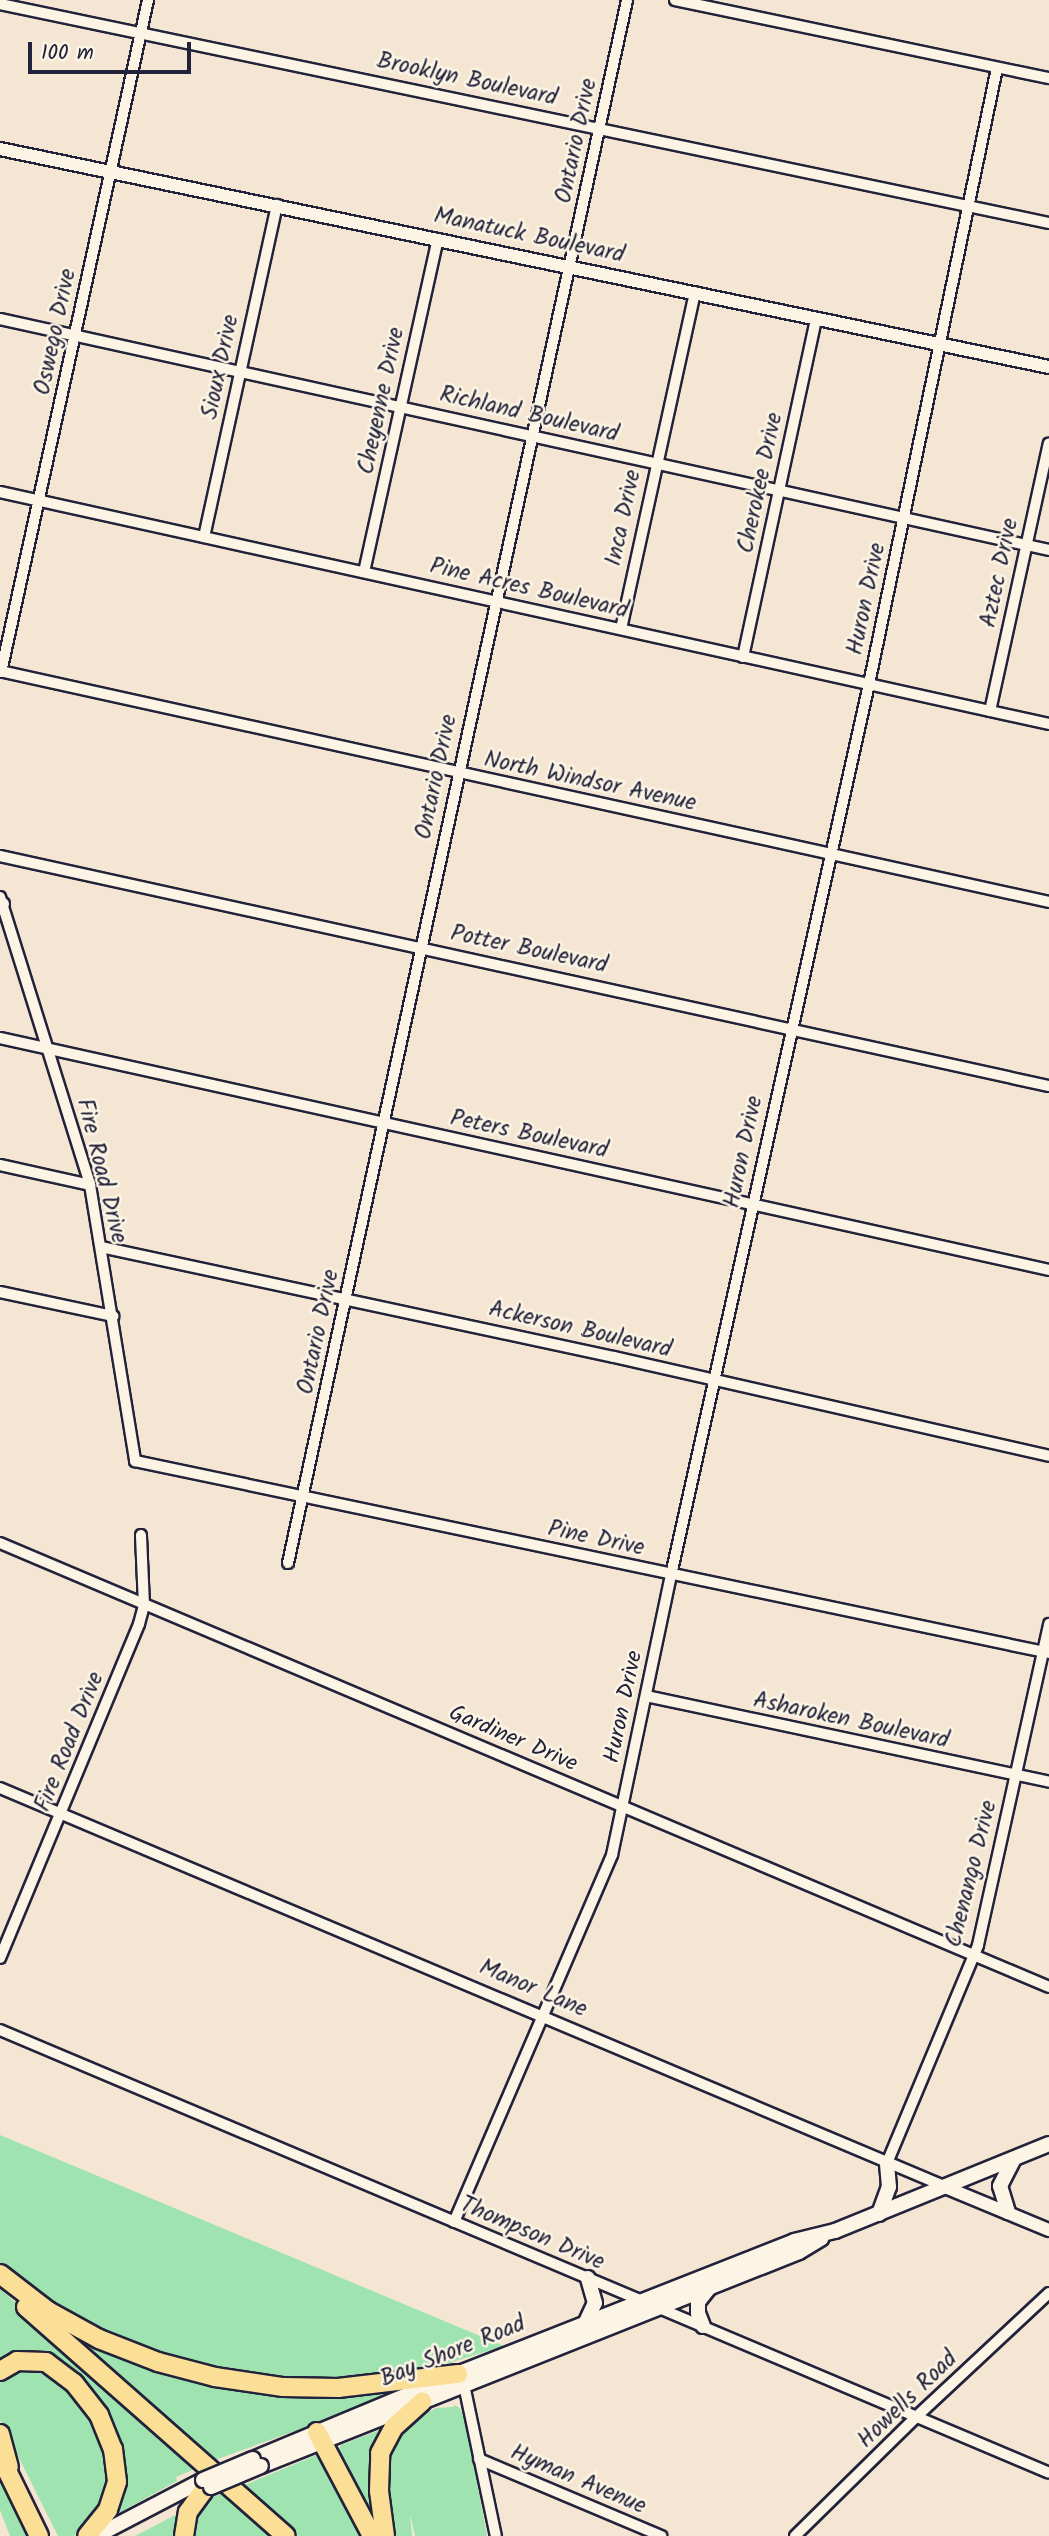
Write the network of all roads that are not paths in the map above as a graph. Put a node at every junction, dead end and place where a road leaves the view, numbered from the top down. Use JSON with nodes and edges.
{"nodes":[{"id":1,"x":148,"y":0,"type":"edge"},
{"id":2,"x":627,"y":0,"type":"edge"},
{"id":3,"x":675,"y":0,"type":"edge"},
{"id":4,"x":0,"y":4,"type":"edge"},
{"id":5,"x":140,"y":33,"type":"junction"},
{"id":6,"x":997,"y":68,"type":"junction"},
{"id":7,"x":1049,"y":78,"type":"edge"},
{"id":8,"x":600,"y":127,"type":"junction"},
{"id":9,"x":0,"y":149,"type":"edge"},
{"id":10,"x":110,"y":171,"type":"junction"},
{"id":11,"x":276,"y":205,"type":"junction"},
{"id":12,"x":969,"y":206,"type":"junction"},
{"id":13,"x":1049,"y":223,"type":"edge"},
{"id":14,"x":438,"y":239,"type":"junction"},
{"id":15,"x":570,"y":266,"type":"junction"},
{"id":16,"x":695,"y":292,"type":"junction"},
{"id":17,"x":816,"y":318,"type":"junction"},
{"id":18,"x":0,"y":319,"type":"edge"},
{"id":19,"x":75,"y":335,"type":"junction"},
{"id":20,"x":940,"y":344,"type":"junction"},
{"id":21,"x":1049,"y":366,"type":"edge"},
{"id":22,"x":240,"y":372,"type":"junction"},
{"id":23,"x":401,"y":406,"type":"junction"},
{"id":24,"x":533,"y":436,"type":"junction"},
{"id":25,"x":1049,"y":443,"type":"edge"},
{"id":26,"x":655,"y":464,"type":"junction"},
{"id":27,"x":778,"y":491,"type":"junction"},
{"id":28,"x":0,"y":492,"type":"edge"},
{"id":29,"x":38,"y":500,"type":"junction"},
{"id":30,"x":904,"y":518,"type":"junction"},
{"id":31,"x":204,"y":537,"type":"junction"},
{"id":32,"x":1026,"y":545,"type":"junction"},
{"id":33,"x":1049,"y":550,"type":"edge"},
{"id":34,"x":364,"y":572,"type":"junction"},
{"id":35,"x":495,"y":601,"type":"junction"},
{"id":36,"x":621,"y":629,"type":"junction"},
{"id":37,"x":743,"y":657,"type":"junction"},
{"id":38,"x":0,"y":672,"type":"edge"},
{"id":39,"x":869,"y":684,"type":"junction"},
{"id":40,"x":990,"y":711,"type":"junction"},
{"id":41,"x":1049,"y":723,"type":"edge"},
{"id":42,"x":457,"y":772,"type":"junction"},
{"id":43,"x":830,"y":854,"type":"junction"},
{"id":44,"x":0,"y":856,"type":"edge"},
{"id":45,"x":1,"y":902,"type":"edge"},
{"id":46,"x":1049,"y":902,"type":"edge"},
{"id":47,"x":420,"y":948,"type":"junction"},
{"id":48,"x":791,"y":1030,"type":"junction"},
{"id":49,"x":0,"y":1038,"type":"edge"},
{"id":50,"x":48,"y":1048,"type":"junction"},
{"id":51,"x":1049,"y":1086,"type":"edge"},
{"id":52,"x":382,"y":1123,"type":"junction"},
{"id":53,"x":0,"y":1165,"type":"edge"},
{"id":54,"x":90,"y":1185,"type":"junction"},
{"id":55,"x":752,"y":1204,"type":"junction"},
{"id":56,"x":101,"y":1247,"type":"junction"},
{"id":57,"x":1049,"y":1270,"type":"edge"},
{"id":58,"x":0,"y":1292,"type":"edge"},
{"id":59,"x":346,"y":1301,"type":"junction"},
{"id":60,"x":113,"y":1316,"type":"junction"},
{"id":61,"x":714,"y":1380,"type":"junction"},
{"id":62,"x":1049,"y":1456,"type":"edge"},
{"id":63,"x":135,"y":1461,"type":"joint"},
{"id":64,"x":303,"y":1498,"type":"junction"},
{"id":65,"x":141,"y":1535,"type":"dead end"},
{"id":66,"x":0,"y":1543,"type":"edge"},
{"id":67,"x":288,"y":1563,"type":"dead end"},
{"id":68,"x":671,"y":1574,"type":"junction"},
{"id":69,"x":144,"y":1605,"type":"junction"},
{"id":70,"x":1049,"y":1624,"type":"edge"},
{"id":71,"x":1046,"y":1652,"type":"edge"},
{"id":72,"x":646,"y":1696,"type":"junction"},
{"id":73,"x":1016,"y":1775,"type":"junction"},
{"id":74,"x":1049,"y":1782,"type":"edge"},
{"id":75,"x":0,"y":1788,"type":"edge"},
{"id":76,"x":623,"y":1807,"type":"junction"},
{"id":77,"x":62,"y":1814,"type":"junction"},
{"id":78,"x":974,"y":1955,"type":"junction"},
{"id":79,"x":0,"y":1958,"type":"edge"},
{"id":80,"x":1049,"y":1987,"type":"edge"},
{"id":81,"x":544,"y":2016,"type":"junction"},
{"id":82,"x":0,"y":2030,"type":"edge"},
{"id":83,"x":1049,"y":2144,"type":"edge"},
{"id":84,"x":1014,"y":2160,"type":"junction"},
{"id":85,"x":887,"y":2163,"type":"junction"},
{"id":86,"x":945,"y":2187,"type":"junction"},
{"id":87,"x":1008,"y":2212,"type":"junction"},
{"id":88,"x":879,"y":2214,"type":"junction"},
{"id":89,"x":454,"y":2222,"type":"junction"},
{"id":90,"x":1049,"y":2230,"type":"edge"},
{"id":91,"x":835,"y":2231,"type":"junction"},
{"id":92,"x":0,"y":2274,"type":"edge"},
{"id":93,"x":588,"y":2278,"type":"junction"},
{"id":94,"x":0,"y":2284,"type":"edge"},
{"id":95,"x":709,"y":2288,"type":"junction"},
{"id":96,"x":1049,"y":2293,"type":"edge"},
{"id":97,"x":643,"y":2301,"type":"junction"},
{"id":98,"x":659,"y":2308,"type":"junction"},
{"id":99,"x":585,"y":2324,"type":"junction"},
{"id":100,"x":703,"y":2326,"type":"junction"},
{"id":101,"x":0,"y":2371,"type":"edge"},
{"id":102,"x":461,"y":2377,"type":"junction"},
{"id":103,"x":422,"y":2402,"type":"junction"},
{"id":104,"x":916,"y":2417,"type":"junction"},
{"id":105,"x":0,"y":2434,"type":"edge"},
{"id":106,"x":320,"y":2437,"type":"junction"},
{"id":107,"x":0,"y":2456,"type":"edge"},
{"id":108,"x":480,"y":2459,"type":"junction"},
{"id":109,"x":1049,"y":2473,"type":"edge"},
{"id":110,"x":14,"y":2484,"type":"junction"},
{"id":111,"x":206,"y":2486,"type":"junction"},
{"id":112,"x":39,"y":2536,"type":"edge"},
{"id":113,"x":87,"y":2536,"type":"edge"},
{"id":114,"x":96,"y":2536,"type":"edge"},
{"id":115,"x":115,"y":2536,"type":"edge"},
{"id":116,"x":184,"y":2536,"type":"edge"},
{"id":117,"x":286,"y":2536,"type":"edge"},
{"id":118,"x":372,"y":2536,"type":"edge"},
{"id":119,"x":385,"y":2536,"type":"edge"},
{"id":120,"x":496,"y":2536,"type":"edge"},
{"id":121,"x":661,"y":2536,"type":"edge"},
{"id":122,"x":795,"y":2536,"type":"edge"}],
"edges":[{"from":1,"to":5,"type":"street","name":"Oswego Drive"},
{"from":2,"to":8,"type":"street","name":"Ontario Drive"},
{"from":3,"to":6,"type":"street"},
{"from":4,"to":5,"type":"street","name":"Brooklyn Boulevard"},
{"from":5,"to":8,"type":"street","name":"Brooklyn Boulevard"},
{"from":5,"to":10,"type":"street","name":"Oswego Drive"},
{"from":6,"to":7,"type":"street"},
{"from":6,"to":12,"type":"street","name":"Huron Drive"},
{"from":8,"to":12,"type":"street","name":"Brooklyn Boulevard"},
{"from":8,"to":15,"type":"street","name":"Ontario Drive"},
{"from":9,"to":10,"type":"street","name":"Manatuck Boulevard"},
{"from":10,"to":11,"type":"street","name":"Manatuck Boulevard"},
{"from":10,"to":19,"type":"street","name":"Oswego Drive"},
{"from":11,"to":14,"type":"street","name":"Manatuck Boulevard"},
{"from":11,"to":22,"type":"street","name":"Sioux Drive"},
{"from":12,"to":13,"type":"street","name":"Brooklyn Boulevard"},
{"from":12,"to":20,"type":"street","name":"Huron Drive"},
{"from":14,"to":15,"type":"street","name":"Manatuck Boulevard"},
{"from":14,"to":23,"type":"street","name":"Cheyenne Drive"},
{"from":15,"to":16,"type":"street","name":"Manatuck Boulevard"},
{"from":15,"to":24,"type":"street","name":"Ontario Drive"},
{"from":16,"to":17,"type":"street","name":"Manatuck Boulevard"},
{"from":16,"to":26,"type":"street","name":"Inca Drive"},
{"from":17,"to":20,"type":"street","name":"Manatuck Boulevard"},
{"from":17,"to":27,"type":"street","name":"Cherokee Drive"},
{"from":18,"to":19,"type":"street","name":"Richland Boulevard"},
{"from":19,"to":22,"type":"street","name":"Richland Boulevard"},
{"from":19,"to":29,"type":"street","name":"Oswego Drive"},
{"from":20,"to":21,"type":"street","name":"Manatuck Boulevard"},
{"from":20,"to":30,"type":"street","name":"Huron Drive"},
{"from":22,"to":23,"type":"street","name":"Richland Boulevard"},
{"from":22,"to":31,"type":"street","name":"Sioux Drive"},
{"from":23,"to":24,"type":"street","name":"Richland Boulevard"},
{"from":23,"to":34,"type":"street","name":"Cheyenne Drive"},
{"from":24,"to":26,"type":"street","name":"Richland Boulevard"},
{"from":24,"to":35,"type":"street","name":"Ontario Drive"},
{"from":25,"to":32,"type":"street","name":"Aztec Drive"},
{"from":26,"to":27,"type":"street","name":"Richland Boulevard"},
{"from":26,"to":36,"type":"street","name":"Inca Drive"},
{"from":27,"to":30,"type":"street","name":"Richland Boulevard"},
{"from":27,"to":37,"type":"street","name":"Cherokee Drive"},
{"from":28,"to":29,"type":"street","name":"Pine Acres Boulevard"},
{"from":29,"to":31,"type":"street","name":"Pine Acres Boulevard"},
{"from":29,"to":38,"type":"street","name":"Oswego Drive"},
{"from":30,"to":32,"type":"street","name":"Richland Boulevard"},
{"from":30,"to":39,"type":"street","name":"Huron Drive"},
{"from":31,"to":34,"type":"street","name":"Pine Acres Boulevard"},
{"from":32,"to":33,"type":"street","name":"Richland Boulevard"},
{"from":32,"to":40,"type":"street","name":"Aztec Drive"},
{"from":34,"to":35,"type":"street","name":"Pine Acres Boulevard"},
{"from":35,"to":36,"type":"street","name":"Pine Acres Boulevard"},
{"from":35,"to":42,"type":"street","name":"Ontario Drive"},
{"from":36,"to":37,"type":"street","name":"Pine Acres Boulevard"},
{"from":37,"to":39,"type":"street","name":"Pine Acres Boulevard"},
{"from":38,"to":42,"type":"street","name":"North Windsor Avenue"},
{"from":39,"to":40,"type":"street","name":"Pine Acres Boulevard"},
{"from":39,"to":43,"type":"street","name":"Huron Drive"},
{"from":40,"to":41,"type":"street","name":"Pine Acres Boulevard"},
{"from":42,"to":43,"type":"street","name":"North Windsor Avenue"},
{"from":42,"to":47,"type":"street","name":"Ontario Drive"},
{"from":43,"to":46,"type":"street","name":"North Windsor Avenue"},
{"from":43,"to":48,"type":"street","name":"Huron Drive"},
{"from":44,"to":47,"type":"street","name":"Potter Boulevard"},
{"from":45,"to":50,"type":"street","name":"Fire Road Drive"},
{"from":47,"to":48,"type":"street","name":"Potter Boulevard"},
{"from":47,"to":52,"type":"street","name":"Ontario Drive"},
{"from":48,"to":51,"type":"street","name":"Potter Boulevard"},
{"from":48,"to":55,"type":"street","name":"Huron Drive"},
{"from":49,"to":50,"type":"street","name":"Peters Boulevard"},
{"from":50,"to":52,"type":"street","name":"Peters Boulevard"},
{"from":50,"to":54,"type":"street","name":"Fire Road Drive"},
{"from":52,"to":55,"type":"street","name":"Peters Boulevard"},
{"from":52,"to":59,"type":"street","name":"Ontario Drive"},
{"from":53,"to":54,"type":"street"},
{"from":54,"to":56,"type":"street","name":"Fire Road Drive"},
{"from":55,"to":57,"type":"street","name":"Peters Boulevard"},
{"from":55,"to":61,"type":"street","name":"Huron Drive"},
{"from":56,"to":59,"type":"street","name":"Ackerson Boulevard"},
{"from":56,"to":60,"type":"street","name":"Fire Road Drive"},
{"from":58,"to":60,"type":"street"},
{"from":59,"to":61,"type":"street","name":"Ackerson Boulevard"},
{"from":59,"to":64,"type":"street","name":"Ontario Drive"},
{"from":60,"to":63,"type":"street","name":"Fire Road Drive"},
{"from":61,"to":62,"type":"street","name":"Ackerson Boulevard"},
{"from":61,"to":68,"type":"street","name":"Huron Drive"},
{"from":63,"to":64,"type":"street","name":"Pine Drive"},
{"from":64,"to":67,"type":"street","name":"Ontario Drive"},
{"from":64,"to":68,"type":"street","name":"Pine Drive"},
{"from":65,"to":69,"type":"street","name":"Fire Road Drive"},
{"from":66,"to":69,"type":"street","name":"Gardiner Drive"},
{"from":68,"to":71,"type":"street","name":"Pine Drive"},
{"from":68,"to":72,"type":"street","name":"Huron Drive"},
{"from":69,"to":76,"type":"street","name":"Gardiner Drive"},
{"from":69,"to":77,"type":"street","name":"Fire Road Drive"},
{"from":70,"to":71,"type":"street","name":"Chenango Drive"},
{"from":71,"to":73,"type":"street","name":"Chenango Drive"},
{"from":72,"to":73,"type":"street","name":"Asharoken Boulevard"},
{"from":72,"to":76,"type":"street","name":"Huron Drive"},
{"from":73,"to":74,"type":"street","name":"Asharoken Boulevard"},
{"from":73,"to":78,"type":"street","name":"Chenango Drive"},
{"from":75,"to":77,"type":"street","name":"Manor Lane"},
{"from":76,"to":78,"type":"street","name":"Gardiner Drive"},
{"from":76,"to":81,"type":"street","name":"Huron Drive"},
{"from":77,"to":79,"type":"street","name":"Fire Road Drive"},
{"from":77,"to":81,"type":"street","name":"Manor Lane"},
{"from":78,"to":80,"type":"street","name":"Gardiner Drive"},
{"from":78,"to":85,"type":"street","name":"Chenango Drive"},
{"from":81,"to":85,"type":"street","name":"Manor Lane"},
{"from":81,"to":89,"type":"street","name":"Huron Drive"},
{"from":82,"to":89,"type":"street","name":"Thompson Drive"},
{"from":83,"to":84,"type":"main road","name":"Bay Shore Road"},
{"from":84,"to":86,"type":"main road","name":"Bay Shore Road"},
{"from":84,"to":87,"type":"main road"},
{"from":85,"to":86,"type":"street","name":"Manor Lane"},
{"from":85,"to":88,"type":"main road"},
{"from":86,"to":87,"type":"street","name":"Manor Lane"},
{"from":86,"to":88,"type":"main road","name":"Bay Shore Road"},
{"from":87,"to":90,"type":"street","name":"Manor Lane"},
{"from":88,"to":91,"type":"main road","name":"Bay Shore Road"},
{"from":89,"to":93,"type":"street","name":"Thompson Drive"},
{"from":91,"to":95,"type":"main road","name":"Bay Shore Road"},
{"from":91,"to":97,"type":"main road","name":"Bay Shore Road"},
{"from":92,"to":102,"type":"highway"},
{"from":93,"to":97,"type":"street","name":"Thompson Drive"},
{"from":93,"to":99,"type":"main road"},
{"from":94,"to":117,"type":"highway"},
{"from":95,"to":98,"type":"main road","name":"Bay Shore Road"},
{"from":95,"to":100,"type":"main road"},
{"from":96,"to":104,"type":"street","name":"Howells Road"},
{"from":97,"to":98,"type":"street","name":"Thompson Drive"},
{"from":97,"to":99,"type":"main road","name":"Bay Shore Road"},
{"from":98,"to":100,"type":"street","name":"Thompson Drive"},
{"from":98,"to":102,"type":"main road","name":"Bay Shore Road"},
{"from":99,"to":102,"type":"main road","name":"Bay Shore Road"},
{"from":100,"to":104,"type":"street","name":"Thompson Drive"},
{"from":101,"to":113,"type":"highway"},
{"from":102,"to":103,"type":"main road","name":"Bay Shore Road"},
{"from":102,"to":106,"type":"main road","name":"Bay Shore Road"},
{"from":102,"to":108,"type":"street"},
{"from":103,"to":106,"type":"main road","name":"Bay Shore Road"},
{"from":103,"to":119,"type":"highway"},
{"from":104,"to":109,"type":"street","name":"Thompson Drive"},
{"from":104,"to":122,"type":"street","name":"Howells Road"},
{"from":105,"to":110,"type":"highway"},
{"from":106,"to":111,"type":"main road","name":"Bay Shore Road","bridge":true},
{"from":106,"to":118,"type":"highway"},
{"from":107,"to":110,"type":"highway"},
{"from":108,"to":120,"type":"street"},
{"from":108,"to":121,"type":"street","name":"Hyman Avenue"},
{"from":110,"to":112,"type":"highway"},
{"from":111,"to":114,"type":"main road","name":"Bay Shore Road"},
{"from":111,"to":115,"type":"main road","name":"Bay Shore Road"},
{"from":111,"to":116,"type":"highway"}]}
